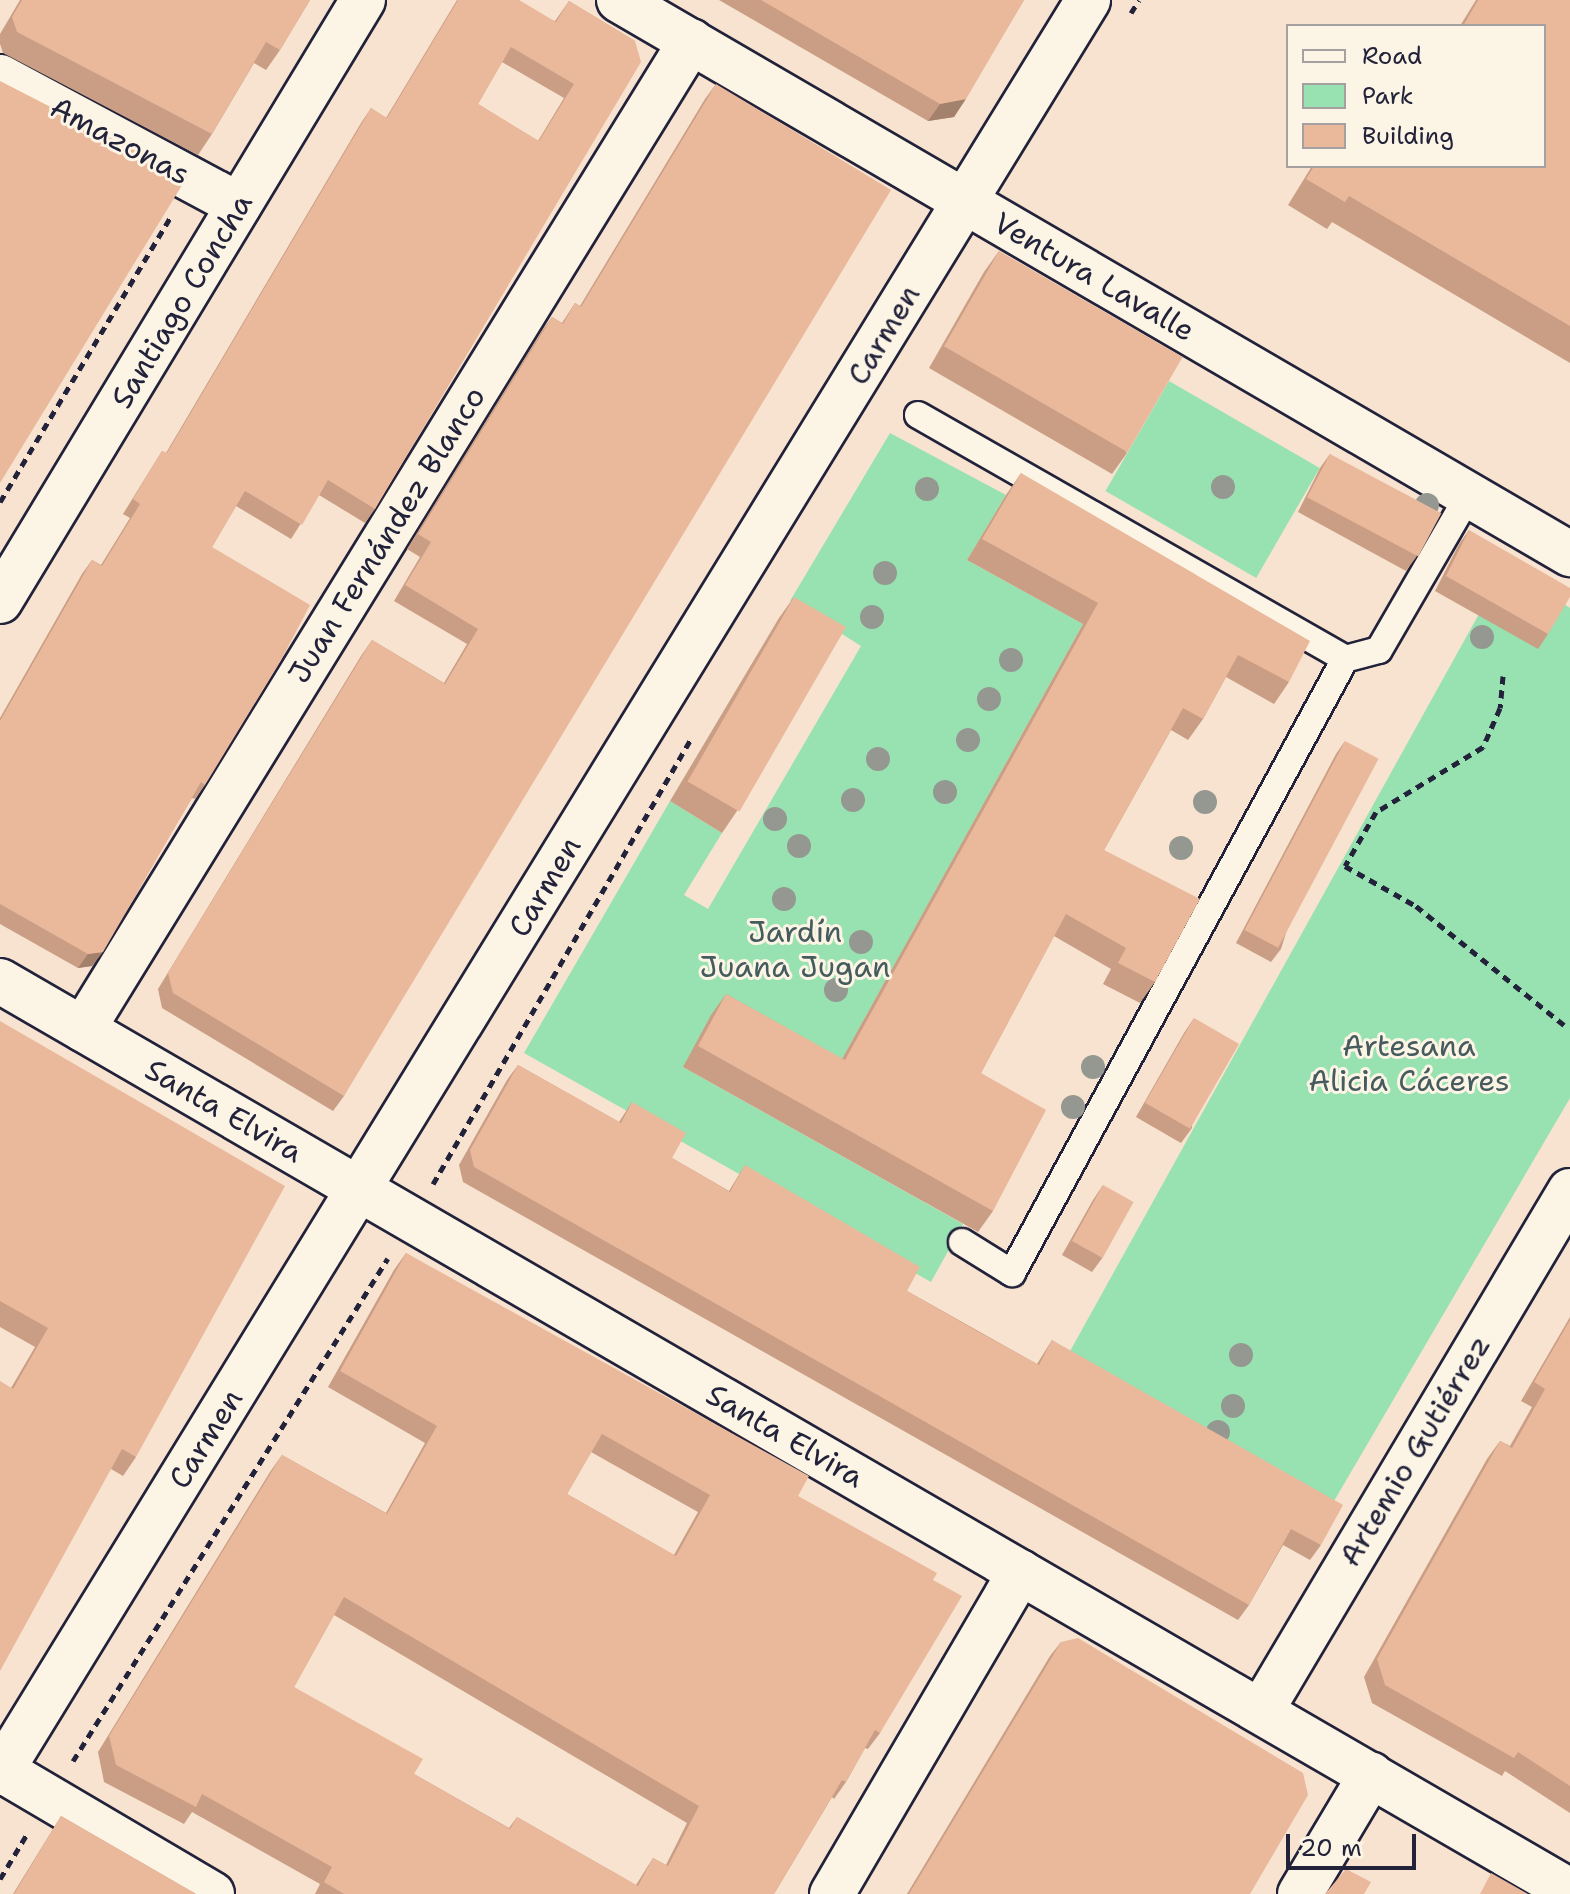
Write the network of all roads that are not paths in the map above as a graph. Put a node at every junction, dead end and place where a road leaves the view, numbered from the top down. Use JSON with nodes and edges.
{"nodes":[{"id":1,"x":363,"y":0,"type":"edge"},
{"id":2,"x":619,"y":0,"type":"edge"},
{"id":3,"x":1076,"y":4,"type":"edge"},
{"id":4,"x":691,"y":41,"type":"junction"},
{"id":5,"x":0,"y":77,"type":"edge"},
{"id":6,"x":966,"y":201,"type":"junction"},
{"id":7,"x":239,"y":205,"type":"junction"},
{"id":8,"x":918,"y":415,"type":"dead end"},
{"id":9,"x":1469,"y":495,"type":"junction"},
{"id":10,"x":1570,"y":554,"type":"edge"},
{"id":11,"x":0,"y":601,"type":"edge"},
{"id":12,"x":1345,"y":659,"type":"junction"},
{"id":13,"x":0,"y":981,"type":"edge"},
{"id":14,"x":83,"y":1029,"type":"junction"},
{"id":15,"x":360,"y":1189,"type":"junction"},
{"id":16,"x":1570,"y":1191,"type":"edge"},
{"id":17,"x":962,"y":1242,"type":"dead end"},
{"id":18,"x":1020,"y":1572,"type":"junction"},
{"id":19,"x":1261,"y":1711,"type":"junction"},
{"id":20,"x":1,"y":1771,"type":"edge"},
{"id":21,"x":1371,"y":1775,"type":"junction"},
{"id":22,"x":1570,"y":1891,"type":"edge"},
{"id":23,"x":212,"y":1894,"type":"edge"},
{"id":24,"x":832,"y":1894,"type":"edge"},
{"id":25,"x":1300,"y":1894,"type":"edge"}],
"edges":[{"from":1,"to":7,"type":"street","name":"Santiago Concha"},
{"from":2,"to":4,"type":"street","name":"Ventura Lavalle"},
{"from":3,"to":6,"type":"street","name":"Carmen"},
{"from":4,"to":6,"type":"street","name":"Ventura Lavalle"},
{"from":4,"to":14,"type":"street","name":"Juan Fernández Blanco"},
{"from":5,"to":7,"type":"street","name":"Amazonas"},
{"from":6,"to":9,"type":"street","name":"Ventura Lavalle"},
{"from":6,"to":15,"type":"street","name":"Carmen"},
{"from":7,"to":11,"type":"street","name":"Santiago Concha"},
{"from":8,"to":12,"type":"lane"},
{"from":9,"to":10,"type":"street","name":"Ventura Lavalle"},
{"from":9,"to":12,"type":"lane"},
{"from":12,"to":17,"type":"lane"},
{"from":13,"to":14,"type":"street","name":"Santa Elvira"},
{"from":14,"to":15,"type":"street","name":"Santa Elvira"},
{"from":15,"to":18,"type":"street","name":"Santa Elvira"},
{"from":15,"to":20,"type":"street","name":"Carmen"},
{"from":16,"to":19,"type":"street","name":"Artemio Gutiérrez"},
{"from":18,"to":19,"type":"street","name":"Santa Elvira"},
{"from":18,"to":24,"type":"street"},
{"from":19,"to":21,"type":"street","name":"Santa Elvira"},
{"from":20,"to":23,"type":"street"},
{"from":21,"to":22,"type":"street","name":"Santa Elvira"},
{"from":21,"to":25,"type":"street"}]}
